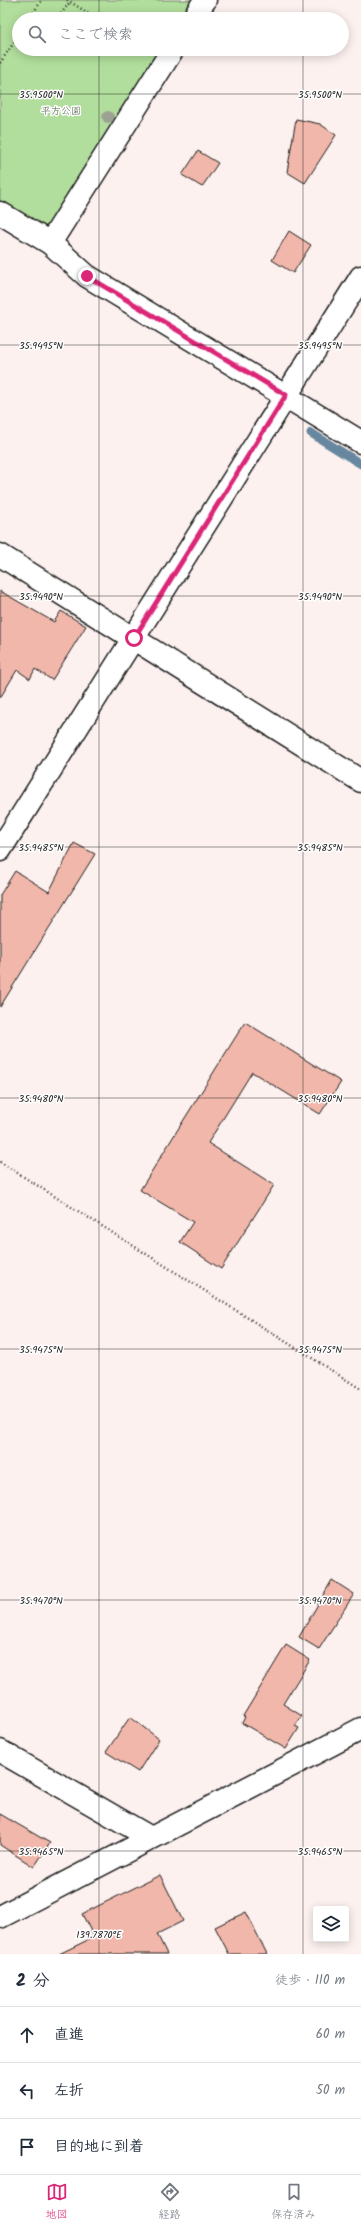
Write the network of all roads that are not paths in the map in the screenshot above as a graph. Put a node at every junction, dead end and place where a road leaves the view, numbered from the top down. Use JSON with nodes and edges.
{"nodes":[{"id":1,"x":205,"y":0,"type":"edge"},
{"id":2,"x":197,"y":12,"type":"edge"},
{"id":3,"x":169,"y":56,"type":"edge"},
{"id":4,"x":0,"y":213,"type":"edge"},
{"id":5,"x":50,"y":243,"type":"junction"},
{"id":6,"x":361,"y":277,"type":"edge"},
{"id":7,"x":286,"y":395,"type":"junction"},
{"id":8,"x":361,"y":442,"type":"edge"},
{"id":9,"x":0,"y":555,"type":"edge"},
{"id":10,"x":134,"y":638,"type":"junction"},
{"id":11,"x":361,"y":781,"type":"edge"},
{"id":12,"x":0,"y":850,"type":"edge"},
{"id":13,"x":361,"y":1728,"type":"edge"},
{"id":14,"x":0,"y":1751,"type":"edge"},
{"id":15,"x":151,"y":1838,"type":"junction"},
{"id":16,"x":0,"y":1917,"type":"edge"}],
"edges":[{"from":1,"to":2,"type":"street"},
{"from":3,"to":5,"type":"street"},
{"from":4,"to":5,"type":"street"},
{"from":5,"to":7,"type":"street"},
{"from":6,"to":7,"type":"street"},
{"from":7,"to":8,"type":"street"},
{"from":7,"to":10,"type":"street"},
{"from":9,"to":10,"type":"street"},
{"from":10,"to":11,"type":"street"},
{"from":10,"to":12,"type":"street"},
{"from":13,"to":15,"type":"street"},
{"from":14,"to":15,"type":"street"},
{"from":15,"to":16,"type":"street"}]}
